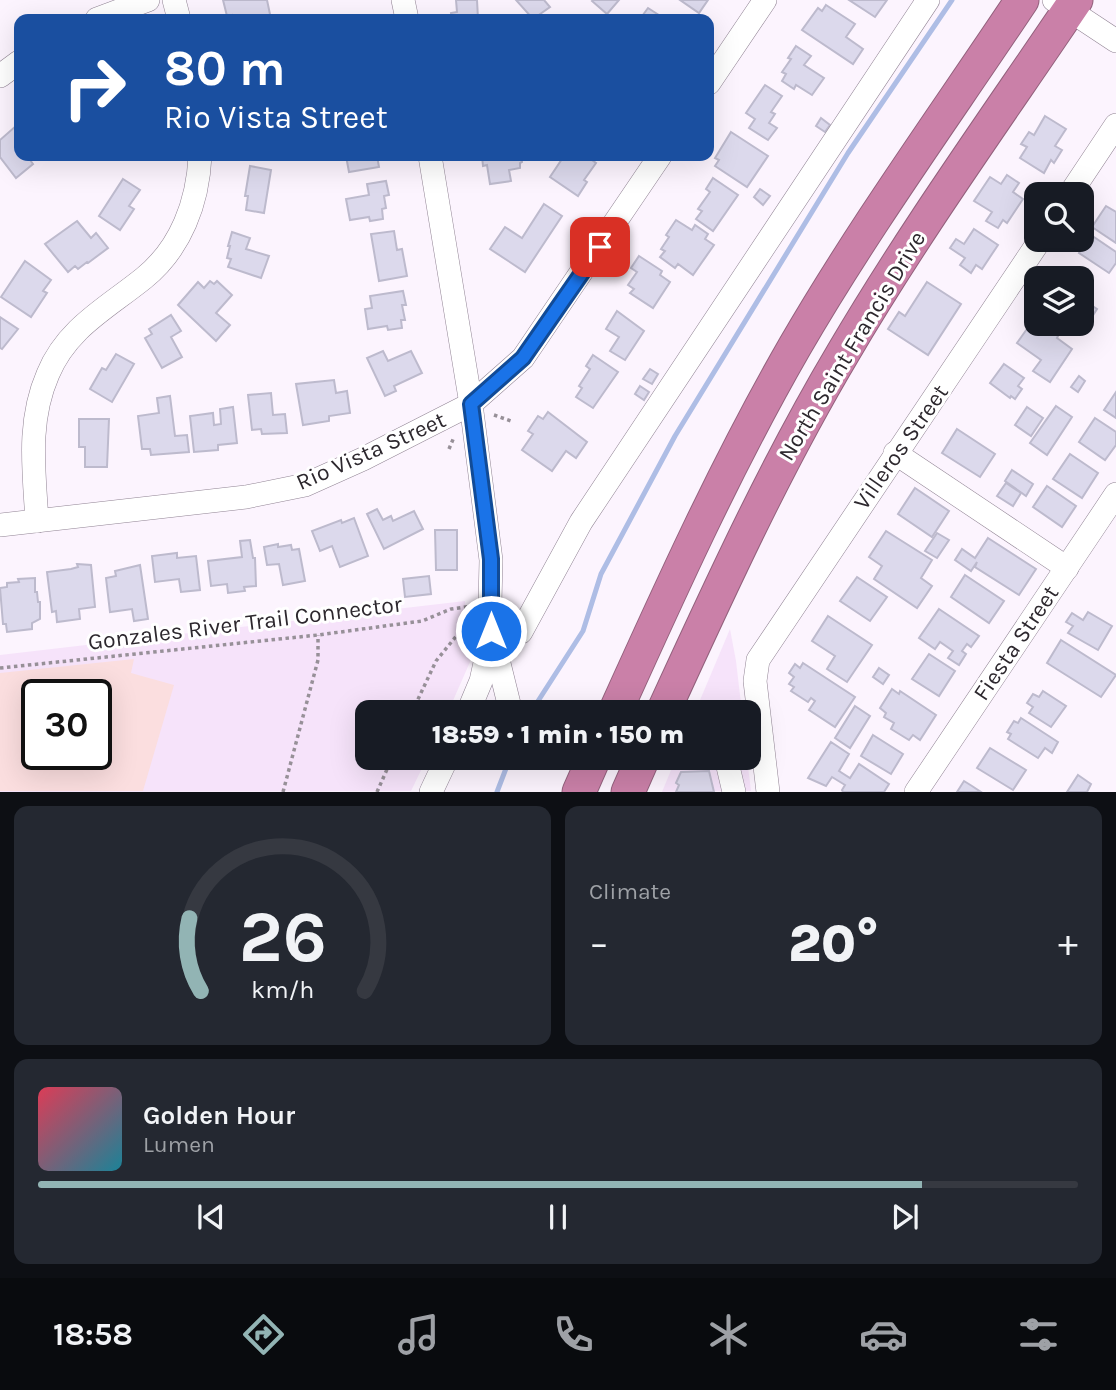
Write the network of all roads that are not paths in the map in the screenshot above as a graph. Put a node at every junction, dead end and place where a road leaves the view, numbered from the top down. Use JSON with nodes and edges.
{"nodes":[{"id":1,"x":148,"y":0,"type":"edge"},
{"id":2,"x":765,"y":0,"type":"edge"},
{"id":3,"x":928,"y":0,"type":"edge"},
{"id":4,"x":1022,"y":0,"type":"edge"},
{"id":5,"x":1066,"y":3,"type":"edge"},
{"id":6,"x":110,"y":14,"type":"edge"},
{"id":7,"x":1116,"y":41,"type":"edge"},
{"id":8,"x":714,"y":76,"type":"edge"},
{"id":9,"x":1116,"y":125,"type":"edge"},
{"id":10,"x":200,"y":161,"type":"edge"},
{"id":11,"x":431,"y":161,"type":"edge"},
{"id":12,"x":657,"y":161,"type":"edge"},
{"id":13,"x":1078,"y":182,"type":"edge"},
{"id":14,"x":1032,"y":252,"type":"edge"},
{"id":15,"x":480,"y":409,"type":"junction"},
{"id":16,"x":895,"y":453,"type":"junction"},
{"id":17,"x":1116,"y":494,"type":"edge"},
{"id":18,"x":37,"y":521,"type":"junction"},
{"id":19,"x":0,"y":524,"type":"edge"},
{"id":20,"x":1067,"y":568,"type":"junction"},
{"id":21,"x":491,"y":631,"type":"junction"},
{"id":22,"x":472,"y":700,"type":"edge"},
{"id":23,"x":509,"y":700,"type":"edge"},
{"id":24,"x":620,"y":700,"type":"edge"},
{"id":25,"x":669,"y":700,"type":"edge"},
{"id":26,"x":754,"y":700,"type":"edge"},
{"id":27,"x":761,"y":752,"type":"edge"},
{"id":28,"x":441,"y":770,"type":"edge"},
{"id":29,"x":589,"y":770,"type":"edge"},
{"id":30,"x":638,"y":770,"type":"edge"},
{"id":31,"x":729,"y":770,"type":"edge"},
{"id":32,"x":431,"y":792,"type":"edge"},
{"id":33,"x":579,"y":792,"type":"edge"},
{"id":34,"x":628,"y":792,"type":"edge"},
{"id":35,"x":734,"y":792,"type":"edge"},
{"id":36,"x":768,"y":792,"type":"edge"},
{"id":37,"x":916,"y":792,"type":"edge"}],
"edges":[{"from":1,"to":6,"type":"street"},
{"from":2,"to":8,"type":"street"},
{"from":3,"to":21,"type":"street"},
{"from":4,"to":24,"type":"highway","name":"North Saint Francis Drive"},
{"from":5,"to":7,"type":"street"},
{"from":5,"to":25,"type":"highway","name":"North Saint Francis Drive"},
{"from":9,"to":13,"type":"street"},
{"from":10,"to":18,"type":"street"},
{"from":11,"to":15,"type":"street"},
{"from":12,"to":15,"type":"street","name":"Rio Vista Street"},
{"from":14,"to":16,"type":"street","name":"Villeros Street"},
{"from":15,"to":18,"type":"street","name":"Rio Vista Street"},
{"from":15,"to":21,"type":"street"},
{"from":16,"to":20,"type":"street"},
{"from":16,"to":26,"type":"street","name":"Villeros Street"},
{"from":17,"to":20,"type":"street","name":"Fiesta Street"},
{"from":18,"to":19,"type":"street","name":"Rio Vista Street"},
{"from":20,"to":37,"type":"street","name":"Fiesta Street"},
{"from":21,"to":22,"type":"street"},
{"from":21,"to":23,"type":"street"},
{"from":27,"to":36,"type":"street"},
{"from":28,"to":32,"type":"street"},
{"from":29,"to":33,"type":"highway"},
{"from":30,"to":34,"type":"highway"},
{"from":31,"to":35,"type":"street"}]}
